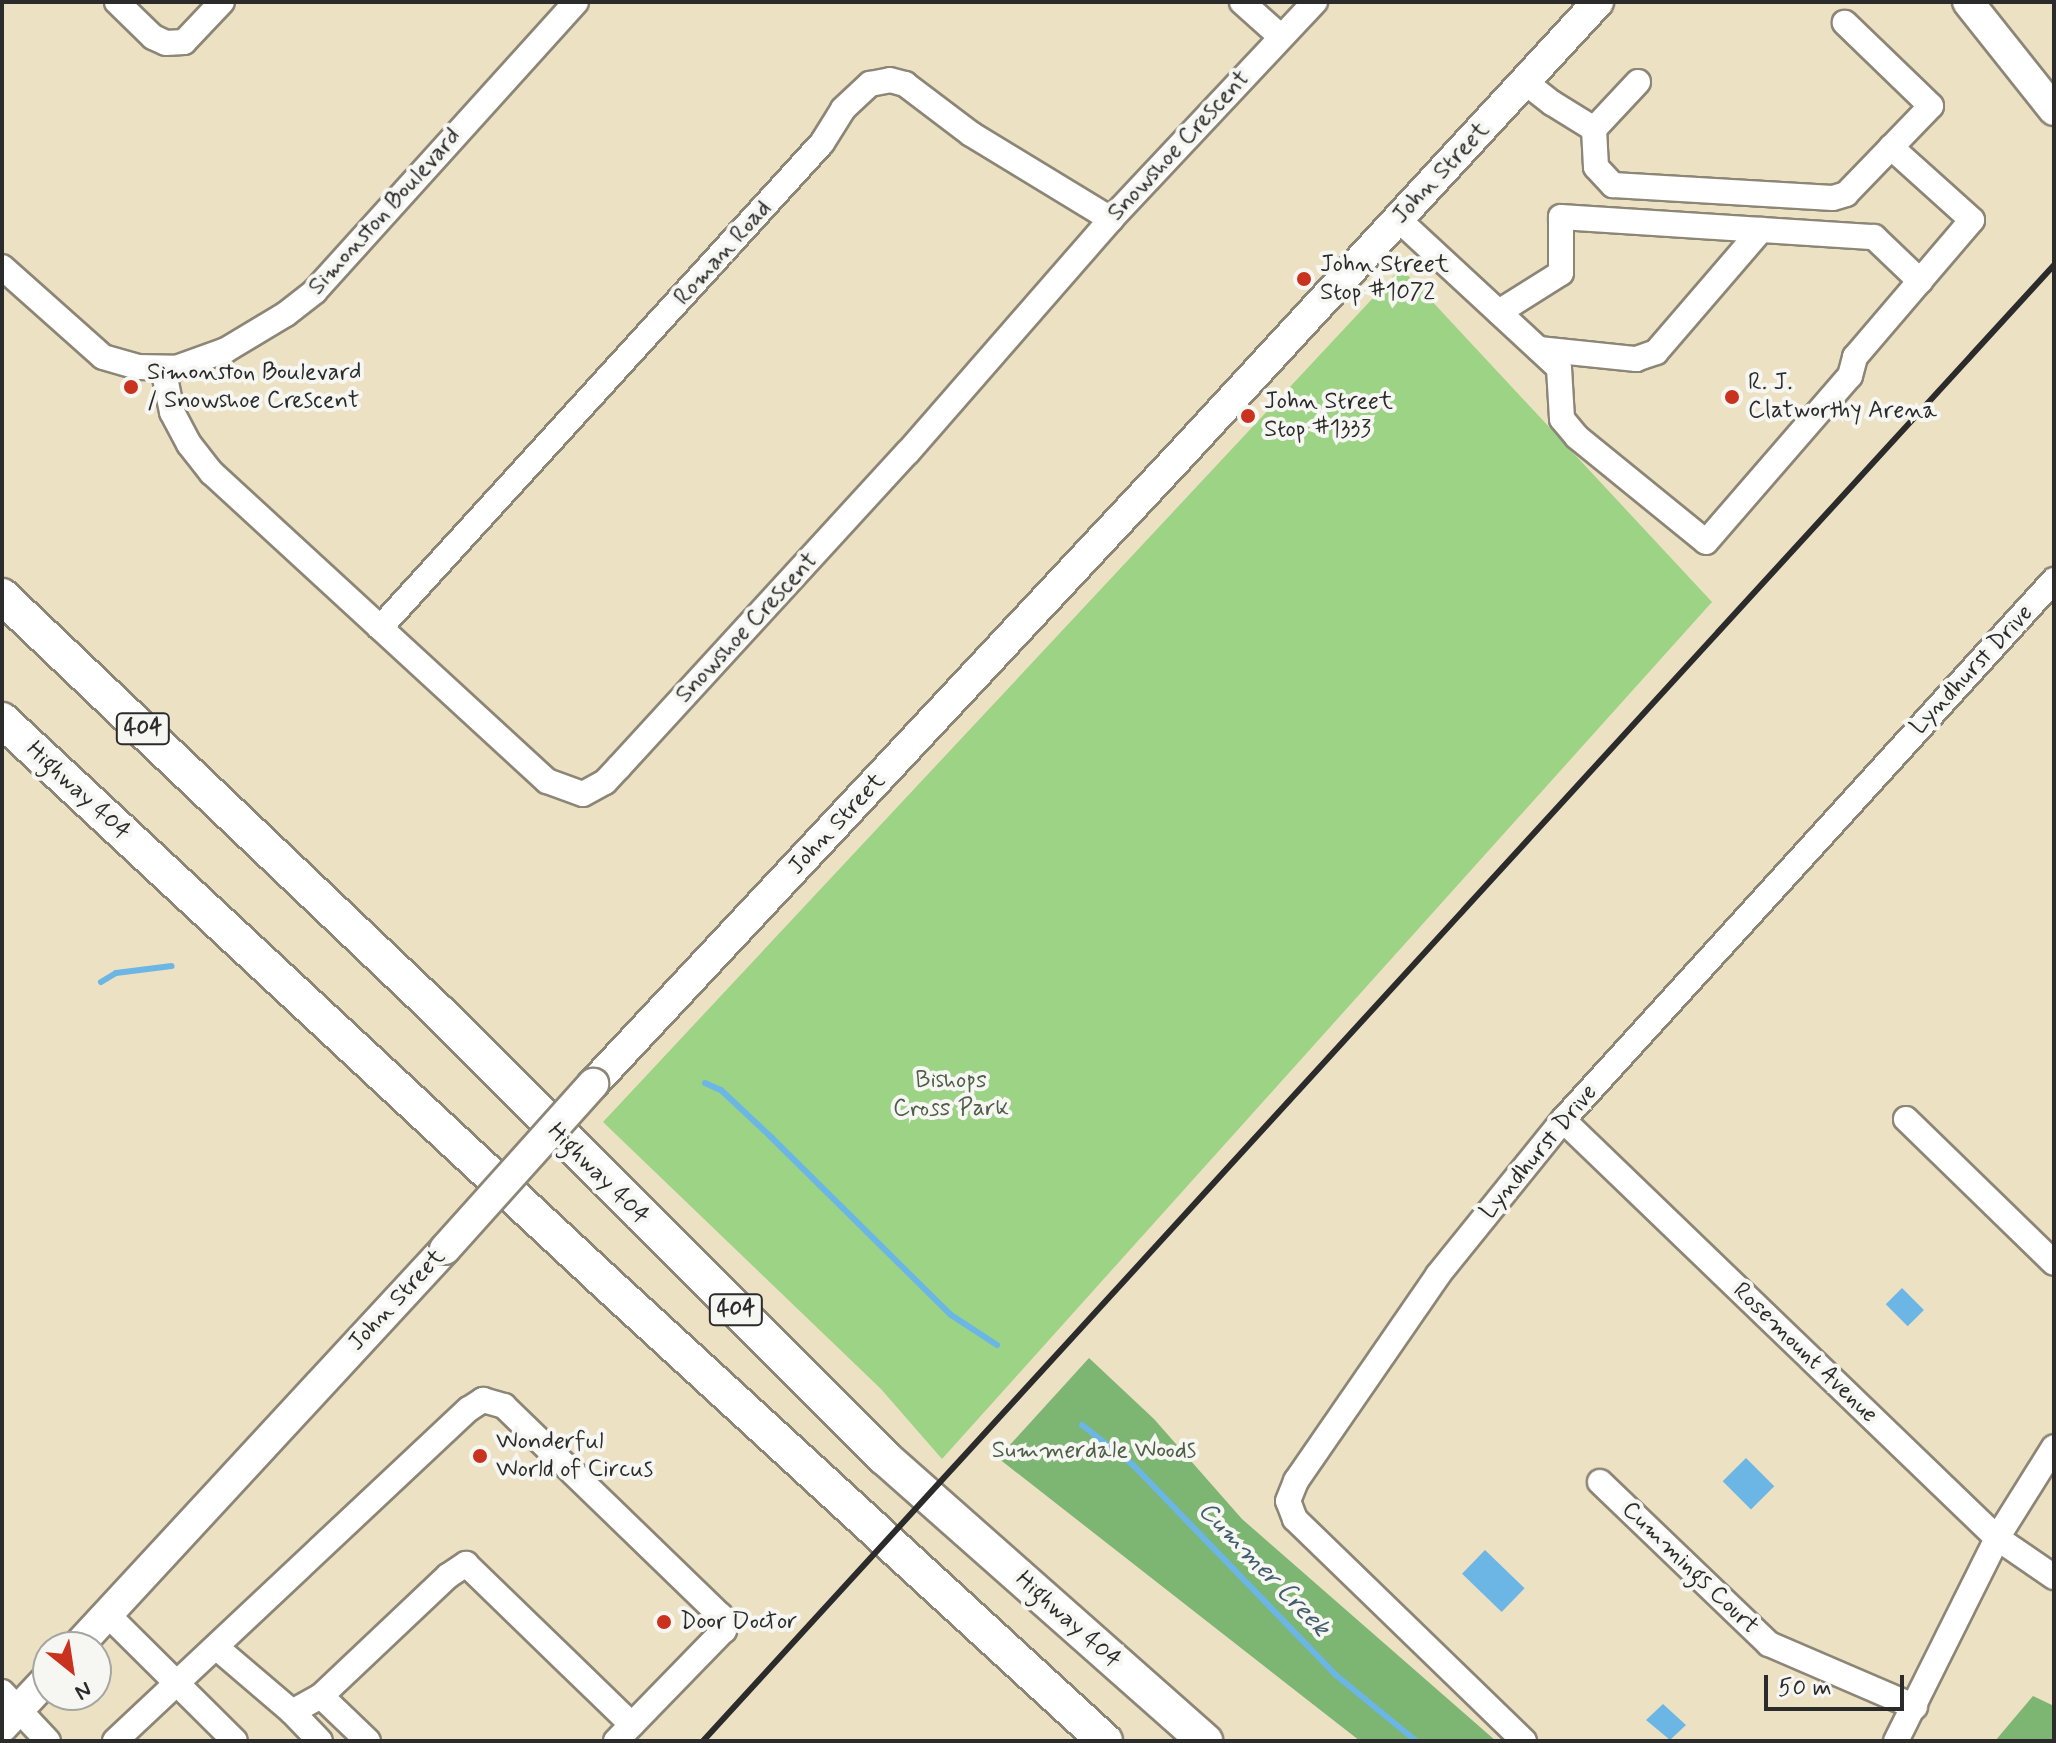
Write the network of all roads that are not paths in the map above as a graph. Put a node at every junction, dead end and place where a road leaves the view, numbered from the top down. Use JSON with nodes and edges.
{"nodes":[{"id":1,"x":117,"y":2,"type":"edge"},
{"id":2,"x":222,"y":2,"type":"edge"},
{"id":3,"x":576,"y":2,"type":"edge"},
{"id":4,"x":1242,"y":2,"type":"edge"},
{"id":5,"x":1315,"y":2,"type":"edge"},
{"id":6,"x":1598,"y":2,"type":"edge"},
{"id":7,"x":1968,"y":2,"type":"edge"},
{"id":8,"x":1845,"y":23,"type":"dead end"},
{"id":9,"x":1280,"y":36,"type":"junction"},
{"id":10,"x":1525,"y":82,"type":"junction"},
{"id":11,"x":1638,"y":82,"type":"dead end"},
{"id":12,"x":2047,"y":102,"type":"edge"},
{"id":13,"x":1594,"y":129,"type":"junction"},
{"id":14,"x":1891,"y":147,"type":"junction"},
{"id":15,"x":1111,"y":219,"type":"junction"},
{"id":16,"x":1398,"y":219,"type":"junction"},
{"id":17,"x":1761,"y":230,"type":"junction"},
{"id":18,"x":2,"y":267,"type":"edge"},
{"id":19,"x":1920,"y":281,"type":"junction"},
{"id":20,"x":1499,"y":312,"type":"junction"},
{"id":21,"x":1539,"y":349,"type":"junction"},
{"id":22,"x":163,"y":368,"type":"junction"},
{"id":23,"x":2054,"y":580,"type":"edge"},
{"id":24,"x":2,"y":596,"type":"edge"},
{"id":25,"x":380,"y":628,"type":"junction"},
{"id":26,"x":2,"y":720,"type":"edge"},
{"id":27,"x":1906,"y":1119,"type":"dead end"},
{"id":28,"x":1563,"y":1120,"type":"junction"},
{"id":29,"x":2054,"y":1263,"type":"edge"},
{"id":30,"x":2054,"y":1447,"type":"edge"},
{"id":31,"x":1600,"y":1482,"type":"dead end"},
{"id":32,"x":1997,"y":1538,"type":"junction"},
{"id":33,"x":2054,"y":1577,"type":"edge"},
{"id":34,"x":107,"y":1614,"type":"junction"},
{"id":35,"x":92,"y":1631,"type":"edge"},
{"id":36,"x":216,"y":1647,"type":"junction"},
{"id":37,"x":175,"y":1684,"type":"junction"},
{"id":38,"x":32,"y":1690,"type":"edge"},
{"id":39,"x":321,"y":1696,"type":"junction"},
{"id":40,"x":1915,"y":1707,"type":"junction"},
{"id":41,"x":8,"y":1709,"type":"edge"},
{"id":42,"x":292,"y":1712,"type":"junction"},
{"id":43,"x":624,"y":1733,"type":"edge"},
{"id":44,"x":48,"y":1741,"type":"edge"},
{"id":45,"x":115,"y":1741,"type":"edge"},
{"id":46,"x":235,"y":1741,"type":"edge"},
{"id":47,"x":320,"y":1741,"type":"edge"},
{"id":48,"x":368,"y":1741,"type":"edge"},
{"id":49,"x":1105,"y":1741,"type":"edge"},
{"id":50,"x":1205,"y":1741,"type":"edge"},
{"id":51,"x":1524,"y":1741,"type":"edge"},
{"id":52,"x":1896,"y":1741,"type":"edge"}],
"edges":[{"from":1,"to":2,"type":"street"},
{"from":3,"to":22,"type":"street","name":"Simonston Boulevard"},
{"from":4,"to":9,"type":"street"},
{"from":5,"to":9,"type":"street","name":"Snowshoe Crescent"},
{"from":6,"to":10,"type":"main road","name":"John Street"},
{"from":7,"to":12,"type":"main road"},
{"from":8,"to":14,"type":"street"},
{"from":9,"to":15,"type":"street","name":"Snowshoe Crescent"},
{"from":10,"to":13,"type":"street"},
{"from":10,"to":16,"type":"main road","name":"John Street"},
{"from":11,"to":13,"type":"street"},
{"from":13,"to":14,"type":"street"},
{"from":14,"to":19,"type":"street"},
{"from":15,"to":25,"type":"street","name":"Roman Road"},
{"from":15,"to":25,"type":"street","name":"Snowshoe Crescent"},
{"from":16,"to":20,"type":"street"},
{"from":16,"to":34,"type":"main road","name":"John Street","bridge":true},
{"from":17,"to":19,"type":"street"},
{"from":17,"to":20,"type":"street"},
{"from":17,"to":21,"type":"street"},
{"from":18,"to":22,"type":"street","name":"Simonston Boulevard"},
{"from":19,"to":21,"type":"street"},
{"from":20,"to":21,"type":"street"},
{"from":22,"to":25,"type":"street","name":"Snowshoe Crescent"},
{"from":23,"to":28,"type":"street","name":"Lyndhurst Drive"},
{"from":24,"to":50,"type":"highway","name":"Highway 404","number":"404"},
{"from":26,"to":49,"type":"highway","name":"Highway 404","number":"404"},
{"from":27,"to":29,"type":"street"},
{"from":28,"to":32,"type":"street","name":"Rosemount Avenue"},
{"from":28,"to":51,"type":"street","name":"Lyndhurst Drive"},
{"from":30,"to":32,"type":"street"},
{"from":31,"to":40,"type":"street","name":"Cummings Court"},
{"from":32,"to":33,"type":"street","name":"Rosemount Avenue"},
{"from":32,"to":40,"type":"street"},
{"from":34,"to":35,"type":"main road","name":"John Street"},
{"from":34,"to":37,"type":"street"},
{"from":36,"to":37,"type":"street"},
{"from":36,"to":42,"type":"street"},
{"from":36,"to":43,"type":"street"},
{"from":37,"to":45,"type":"street"},
{"from":37,"to":46,"type":"street"},
{"from":38,"to":41,"type":"main road"},
{"from":39,"to":42,"type":"street"},
{"from":39,"to":43,"type":"street"},
{"from":39,"to":48,"type":"street"},
{"from":40,"to":52,"type":"street"},
{"from":41,"to":44,"type":"street"},
{"from":42,"to":47,"type":"street"}]}
